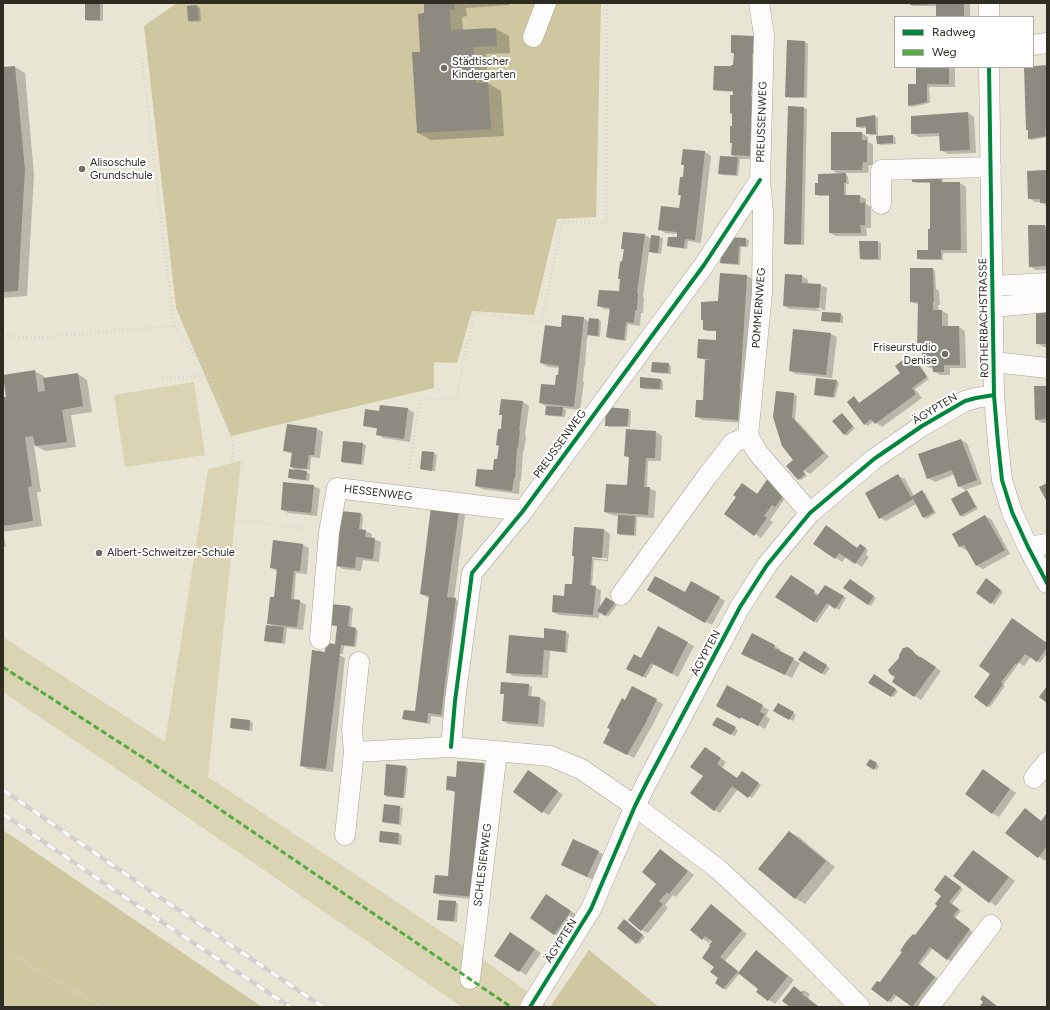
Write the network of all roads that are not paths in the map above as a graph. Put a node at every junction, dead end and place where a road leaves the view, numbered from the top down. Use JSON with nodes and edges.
{"nodes":[{"id":1,"x":546,"y":3,"type":"edge"},
{"id":2,"x":759,"y":3,"type":"edge"},
{"id":3,"x":989,"y":3,"type":"edge"},
{"id":4,"x":989,"y":16,"type":"edge"},
{"id":5,"x":533,"y":37,"type":"dead end"},
{"id":6,"x":1047,"y":43,"type":"edge"},
{"id":7,"x":1034,"y":45,"type":"edge"},
{"id":8,"x":989,"y":68,"type":"edge"},
{"id":9,"x":991,"y":167,"type":"junction"},
{"id":10,"x":760,"y":180,"type":"junction"},
{"id":11,"x":881,"y":204,"type":"dead end"},
{"id":12,"x":1047,"y":283,"type":"edge"},
{"id":13,"x":993,"y":286,"type":"junction"},
{"id":14,"x":1047,"y":302,"type":"edge"},
{"id":15,"x":994,"y":306,"type":"junction"},
{"id":16,"x":994,"y":362,"type":"junction"},
{"id":17,"x":1047,"y":368,"type":"edge"},
{"id":18,"x":994,"y":395,"type":"junction"},
{"id":19,"x":748,"y":436,"type":"junction"},
{"id":20,"x":522,"y":511,"type":"junction"},
{"id":21,"x":810,"y":513,"type":"junction"},
{"id":22,"x":1047,"y":544,"type":"edge"},
{"id":23,"x":1028,"y":547,"type":"junction"},
{"id":24,"x":1047,"y":583,"type":"edge"},
{"id":25,"x":620,"y":595,"type":"dead end"},
{"id":26,"x":320,"y":639,"type":"dead end"},
{"id":27,"x":360,"y":662,"type":"dead end"},
{"id":28,"x":451,"y":747,"type":"junction"},
{"id":29,"x":354,"y":752,"type":"junction"},
{"id":30,"x":497,"y":752,"type":"junction"},
{"id":31,"x":1047,"y":762,"type":"edge"},
{"id":32,"x":1034,"y":778,"type":"dead end"},
{"id":33,"x":635,"y":806,"type":"junction"},
{"id":34,"x":345,"y":835,"type":"dead end"},
{"id":35,"x":991,"y":926,"type":"dead end"},
{"id":36,"x":470,"y":979,"type":"dead end"},
{"id":37,"x":530,"y":1007,"type":"edge"},
{"id":38,"x":860,"y":1007,"type":"edge"},
{"id":39,"x":929,"y":1007,"type":"edge"}],
"edges":[{"from":1,"to":5,"type":"street"},
{"from":2,"to":10,"type":"street","name":"PREUSSENWEG"},
{"from":3,"to":4,"type":"street"},
{"from":6,"to":7,"type":"street"},
{"from":8,"to":9,"type":"street","name":"ROTHERBACHSTRASSE"},
{"from":9,"to":11,"type":"street"},
{"from":9,"to":13,"type":"street","name":"ROTHERBACHSTRASSE"},
{"from":10,"to":19,"type":"street","name":"POMMERNWEG"},
{"from":10,"to":20,"type":"street","name":"PREUSSENWEG"},
{"from":12,"to":13,"type":"street"},
{"from":13,"to":15,"type":"street","name":"ROTHERBACHSTRASSE"},
{"from":14,"to":15,"type":"street"},
{"from":15,"to":16,"type":"street","name":"ROTHERBACHSTRASSE"},
{"from":16,"to":17,"type":"street"},
{"from":16,"to":18,"type":"street","name":"ROTHERBACHSTRASSE"},
{"from":18,"to":21,"type":"street","name":"ÄGYPTEN"},
{"from":18,"to":23,"type":"street","name":"ROTHERBACHSTRASSE"},
{"from":19,"to":21,"type":"street"},
{"from":19,"to":25,"type":"street"},
{"from":20,"to":26,"type":"street","name":"HESSENWEG"},
{"from":20,"to":28,"type":"street","name":"PREUSSENWEG"},
{"from":21,"to":33,"type":"street","name":"ÄGYPTEN"},
{"from":22,"to":23,"type":"street"},
{"from":23,"to":24,"type":"street","name":"ROTHERBACHSTRASSE"},
{"from":27,"to":29,"type":"street"},
{"from":28,"to":29,"type":"street"},
{"from":28,"to":30,"type":"street"},
{"from":29,"to":34,"type":"street"},
{"from":30,"to":33,"type":"street"},
{"from":30,"to":36,"type":"street","name":"SCHLESIERWEG"},
{"from":31,"to":32,"type":"street"},
{"from":33,"to":37,"type":"street","name":"ÄGYPTEN"},
{"from":33,"to":38,"type":"street"},
{"from":35,"to":39,"type":"street"}]}
